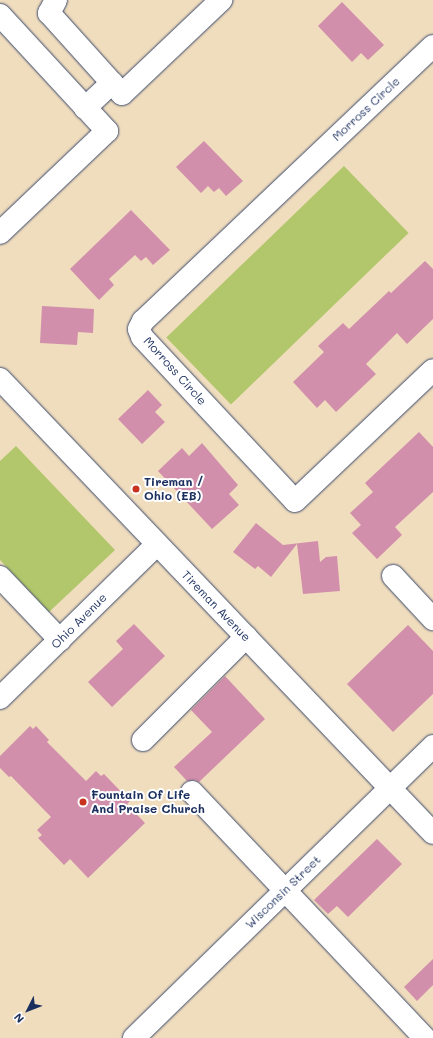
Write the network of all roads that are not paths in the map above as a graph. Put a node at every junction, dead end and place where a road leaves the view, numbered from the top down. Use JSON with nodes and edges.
{"nodes":[{"id":1,"x":56,"y":0,"type":"edge"},
{"id":2,"x":221,"y":0,"type":"edge"},
{"id":3,"x":0,"y":15,"type":"edge"},
{"id":4,"x":433,"y":46,"type":"edge"},
{"id":5,"x":112,"y":83,"type":"junction"},
{"id":6,"x":85,"y":108,"type":"junction"},
{"id":7,"x":0,"y":233,"type":"edge"},
{"id":8,"x":433,"y":370,"type":"edge"},
{"id":9,"x":0,"y":379,"type":"edge"},
{"id":10,"x":157,"y":544,"type":"junction"},
{"id":11,"x":393,"y":576,"type":"dead end"},
{"id":12,"x":0,"y":577,"type":"edge"},
{"id":13,"x":433,"y":619,"type":"edge"},
{"id":14,"x":246,"y":637,"type":"junction"},
{"id":15,"x":60,"y":640,"type":"junction"},
{"id":16,"x":0,"y":698,"type":"edge"},
{"id":17,"x":143,"y":740,"type":"dead end"},
{"id":18,"x":433,"y":746,"type":"edge"},
{"id":19,"x":390,"y":788,"type":"junction"},
{"id":20,"x":192,"y":792,"type":"dead end"},
{"id":21,"x":433,"y":833,"type":"edge"},
{"id":22,"x":285,"y":890,"type":"junction"},
{"id":23,"x":134,"y":1038,"type":"edge"},
{"id":24,"x":425,"y":1038,"type":"edge"}],
"edges":[{"from":1,"to":5,"type":"street"},
{"from":2,"to":5,"type":"street"},
{"from":3,"to":6,"type":"street"},
{"from":4,"to":8,"type":"street","name":"Morross Circle"},
{"from":5,"to":6,"type":"street"},
{"from":6,"to":7,"type":"street"},
{"from":9,"to":10,"type":"street","name":"Tireman Avenue"},
{"from":10,"to":14,"type":"street","name":"Tireman Avenue"},
{"from":10,"to":15,"type":"street","name":"Ohio Avenue"},
{"from":11,"to":13,"type":"street"},
{"from":12,"to":15,"type":"street"},
{"from":14,"to":17,"type":"street"},
{"from":14,"to":19,"type":"street","name":"Tireman Avenue"},
{"from":15,"to":16,"type":"street","name":"Ohio Avenue"},
{"from":18,"to":19,"type":"street","name":"Wisconsin Street"},
{"from":19,"to":21,"type":"street","name":"Tireman Avenue"},
{"from":19,"to":22,"type":"street","name":"Wisconsin Street"},
{"from":20,"to":22,"type":"street"},
{"from":22,"to":23,"type":"street","name":"Wisconsin Street"},
{"from":22,"to":24,"type":"street"}]}
